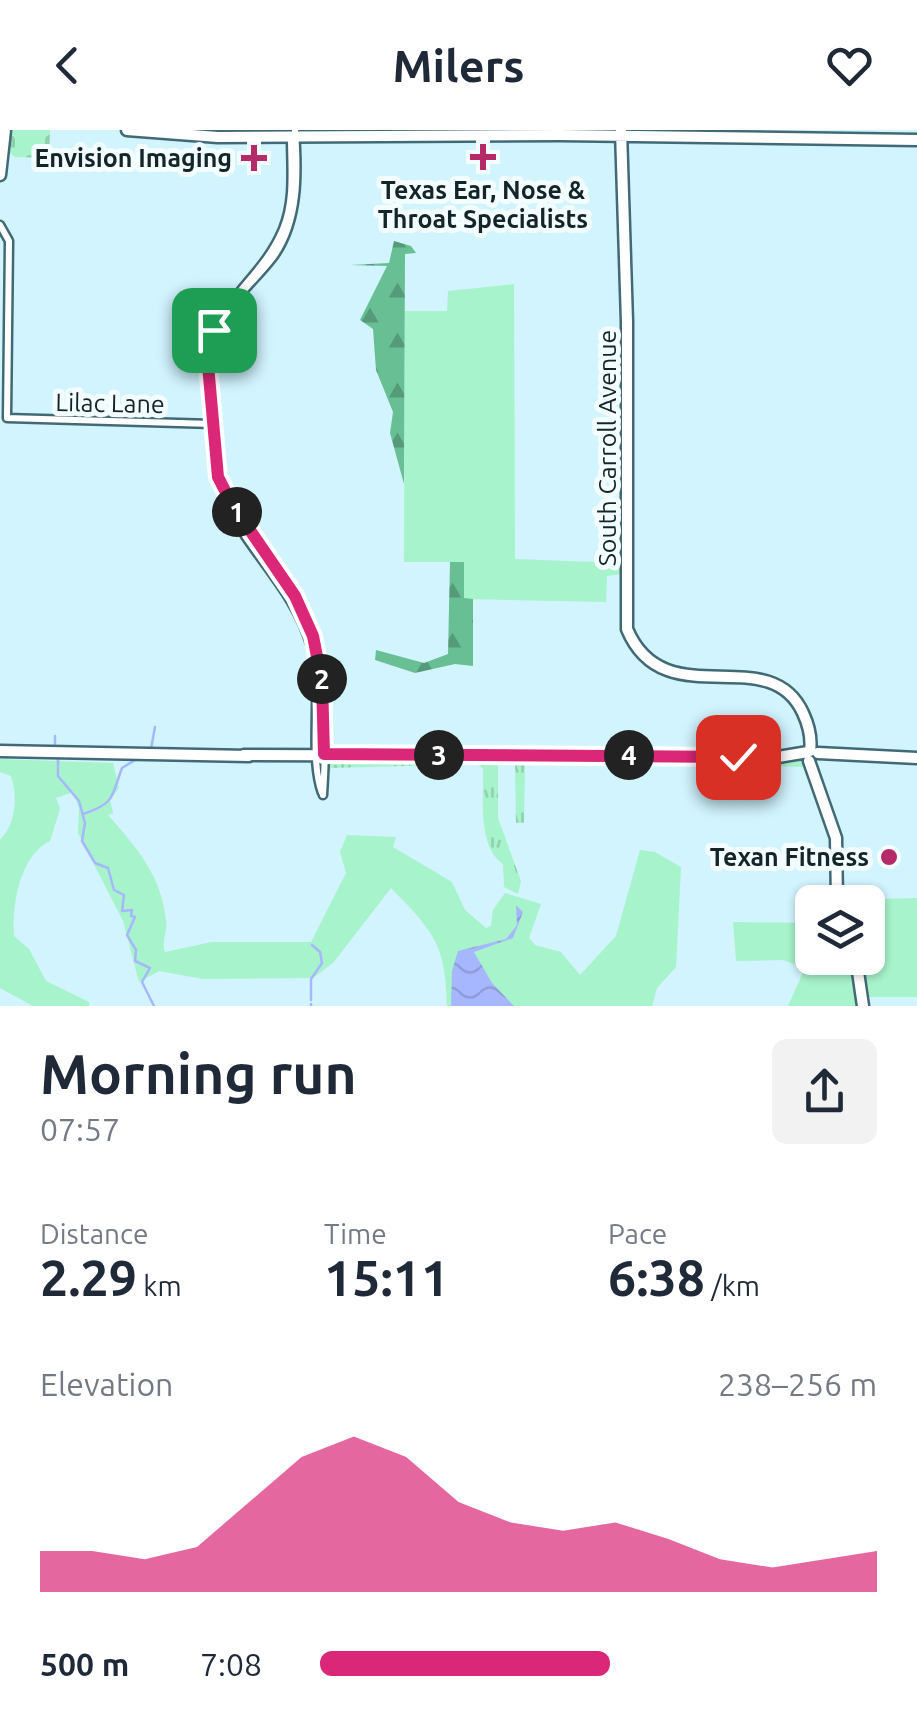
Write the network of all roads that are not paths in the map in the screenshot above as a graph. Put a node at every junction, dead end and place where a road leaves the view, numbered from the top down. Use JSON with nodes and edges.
{"nodes":[{"id":1,"x":3,"y":130,"type":"edge"},
{"id":2,"x":127,"y":130,"type":"edge"},
{"id":3,"x":184,"y":130,"type":"edge"},
{"id":4,"x":191,"y":130,"type":"edge"},
{"id":5,"x":412,"y":130,"type":"edge"},
{"id":6,"x":626,"y":132,"type":"edge"},
{"id":7,"x":293,"y":134,"type":"edge"},
{"id":8,"x":168,"y":135,"type":"junction"},
{"id":9,"x":917,"y":137,"type":"edge"},
{"id":10,"x":0,"y":146,"type":"edge"},
{"id":11,"x":0,"y":174,"type":"edge"},
{"id":12,"x":624,"y":206,"type":"junction"},
{"id":13,"x":0,"y":225,"type":"edge"},
{"id":14,"x":626,"y":282,"type":"junction"},
{"id":15,"x":212,"y":424,"type":"junction"},
{"id":16,"x":0,"y":751,"type":"edge"},
{"id":17,"x":813,"y":756,"type":"junction"},
{"id":18,"x":321,"y":757,"type":"junction"},
{"id":19,"x":917,"y":758,"type":"edge"},
{"id":20,"x":837,"y":885,"type":"edge"},
{"id":21,"x":858,"y":975,"type":"edge"},
{"id":22,"x":863,"y":1006,"type":"edge"}],
"edges":[{"from":1,"to":10,"type":"main road"},
{"from":1,"to":11,"type":"main road"},
{"from":2,"to":8,"type":"main road"},
{"from":3,"to":4,"type":"main road"},
{"from":4,"to":7,"type":"main road"},
{"from":4,"to":8,"type":"main road"},
{"from":5,"to":7,"type":"main road"},
{"from":6,"to":7,"type":"main road"},
{"from":6,"to":9,"type":"main road"},
{"from":6,"to":12,"type":"main road","name":"South Carroll Avenue"},
{"from":6,"to":12,"type":"main road","name":"South Carroll Avenue"},
{"from":7,"to":8,"type":"main road"},
{"from":7,"to":15,"type":"street"},
{"from":12,"to":14,"type":"main road","name":"South Carroll Avenue"},
{"from":12,"to":14,"type":"main road","name":"South Carroll Avenue"},
{"from":13,"to":15,"type":"street","name":"Lilac Lane"},
{"from":14,"to":17,"type":"main road","name":"South Carroll Avenue"},
{"from":15,"to":18,"type":"street"},
{"from":16,"to":18,"type":"main road"},
{"from":17,"to":18,"type":"main road"},
{"from":17,"to":19,"type":"main road"},
{"from":17,"to":20,"type":"main road"},
{"from":21,"to":22,"type":"main road"}]}
